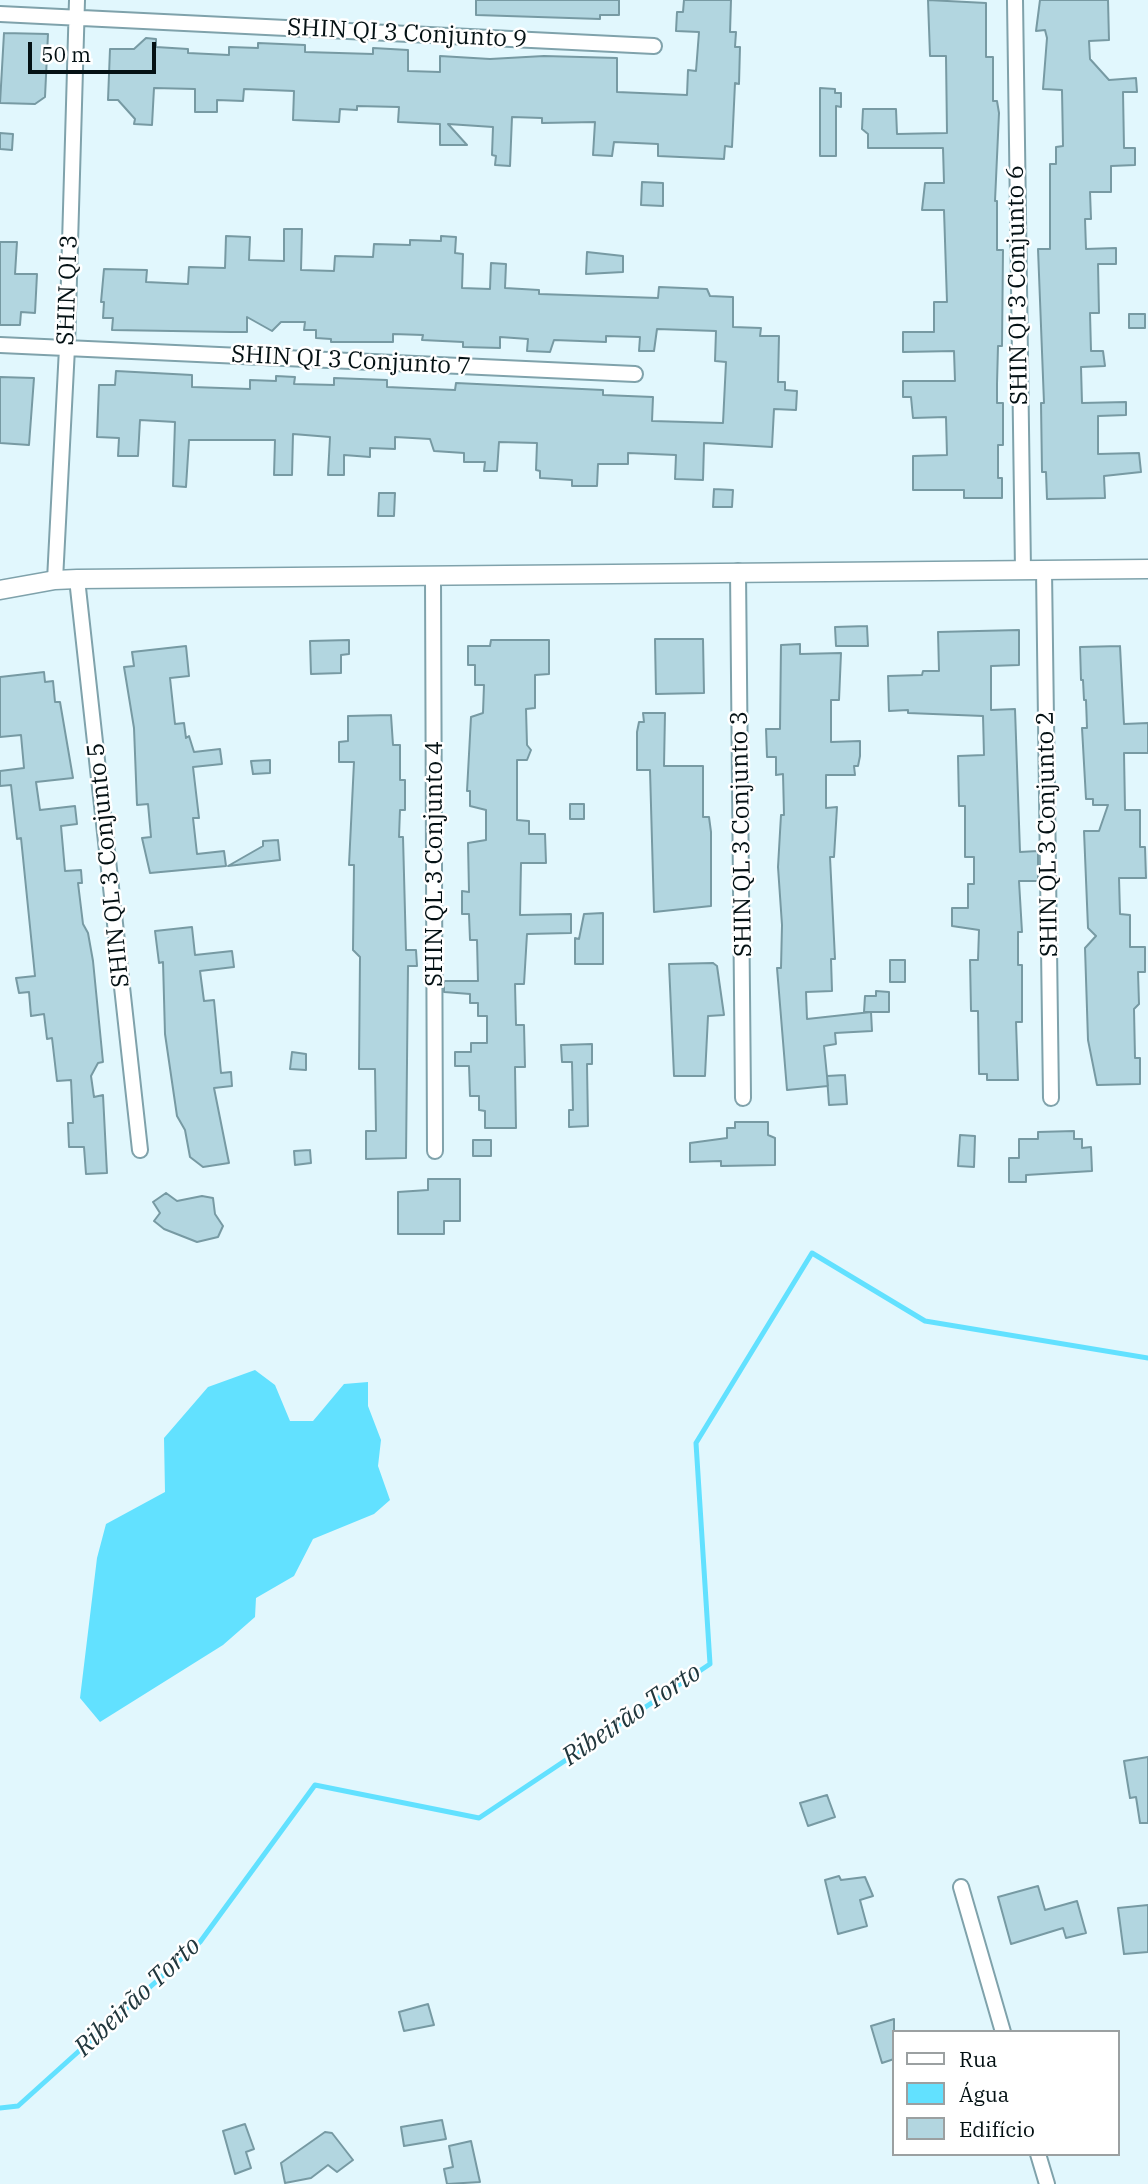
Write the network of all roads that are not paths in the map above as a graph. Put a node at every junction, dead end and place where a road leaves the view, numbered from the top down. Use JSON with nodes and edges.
{"nodes":[{"id":1,"x":77,"y":0,"type":"edge"},
{"id":2,"x":1015,"y":0,"type":"edge"},
{"id":3,"x":0,"y":14,"type":"edge"},
{"id":4,"x":76,"y":18,"type":"junction"},
{"id":5,"x":654,"y":46,"type":"dead end"},
{"id":6,"x":0,"y":345,"type":"edge"},
{"id":7,"x":67,"y":348,"type":"junction"},
{"id":8,"x":635,"y":374,"type":"dead end"},
{"id":9,"x":1148,"y":569,"type":"edge"},
{"id":10,"x":1023,"y":570,"type":"junction"},
{"id":11,"x":1044,"y":570,"type":"junction"},
{"id":12,"x":738,"y":571,"type":"junction"},
{"id":13,"x":433,"y":577,"type":"junction"},
{"id":14,"x":77,"y":579,"type":"junction"},
{"id":15,"x":55,"y":580,"type":"junction"},
{"id":16,"x":0,"y":590,"type":"edge"},
{"id":17,"x":743,"y":1098,"type":"dead end"},
{"id":18,"x":1051,"y":1098,"type":"dead end"},
{"id":19,"x":140,"y":1150,"type":"dead end"},
{"id":20,"x":435,"y":1151,"type":"dead end"},
{"id":21,"x":961,"y":1887,"type":"dead end"},
{"id":22,"x":1002,"y":2030,"type":"edge"},
{"id":23,"x":1039,"y":2156,"type":"edge"},
{"id":24,"x":1046,"y":2184,"type":"edge"}],
"edges":[{"from":1,"to":4,"type":"street","name":"SHIN QI 3"},
{"from":2,"to":10,"type":"street","name":"SHIN QI 3 Conjunto 6"},
{"from":3,"to":4,"type":"street","name":"SHIN QI 3 Conjunto 9"},
{"from":4,"to":5,"type":"street","name":"SHIN QI 3 Conjunto 9"},
{"from":4,"to":7,"type":"street","name":"SHIN QI 3"},
{"from":6,"to":7,"type":"street","name":"SHIN QI 3 Conjunto 7"},
{"from":7,"to":8,"type":"street","name":"SHIN QI 3 Conjunto 7"},
{"from":7,"to":15,"type":"street","name":"SHIN QI 3"},
{"from":9,"to":11,"type":"street"},
{"from":10,"to":11,"type":"street"},
{"from":10,"to":12,"type":"street"},
{"from":11,"to":18,"type":"street","name":"SHIN QL 3 Conjunto 2"},
{"from":12,"to":13,"type":"street"},
{"from":12,"to":17,"type":"street","name":"SHIN QL 3 Conjunto 3"},
{"from":13,"to":14,"type":"street"},
{"from":13,"to":20,"type":"street","name":"SHIN QL 3 Conjunto 4"},
{"from":14,"to":15,"type":"street"},
{"from":14,"to":19,"type":"street","name":"SHIN QL 3 Conjunto 5"},
{"from":15,"to":16,"type":"street"},
{"from":21,"to":22,"type":"street"},
{"from":23,"to":24,"type":"street"}]}
